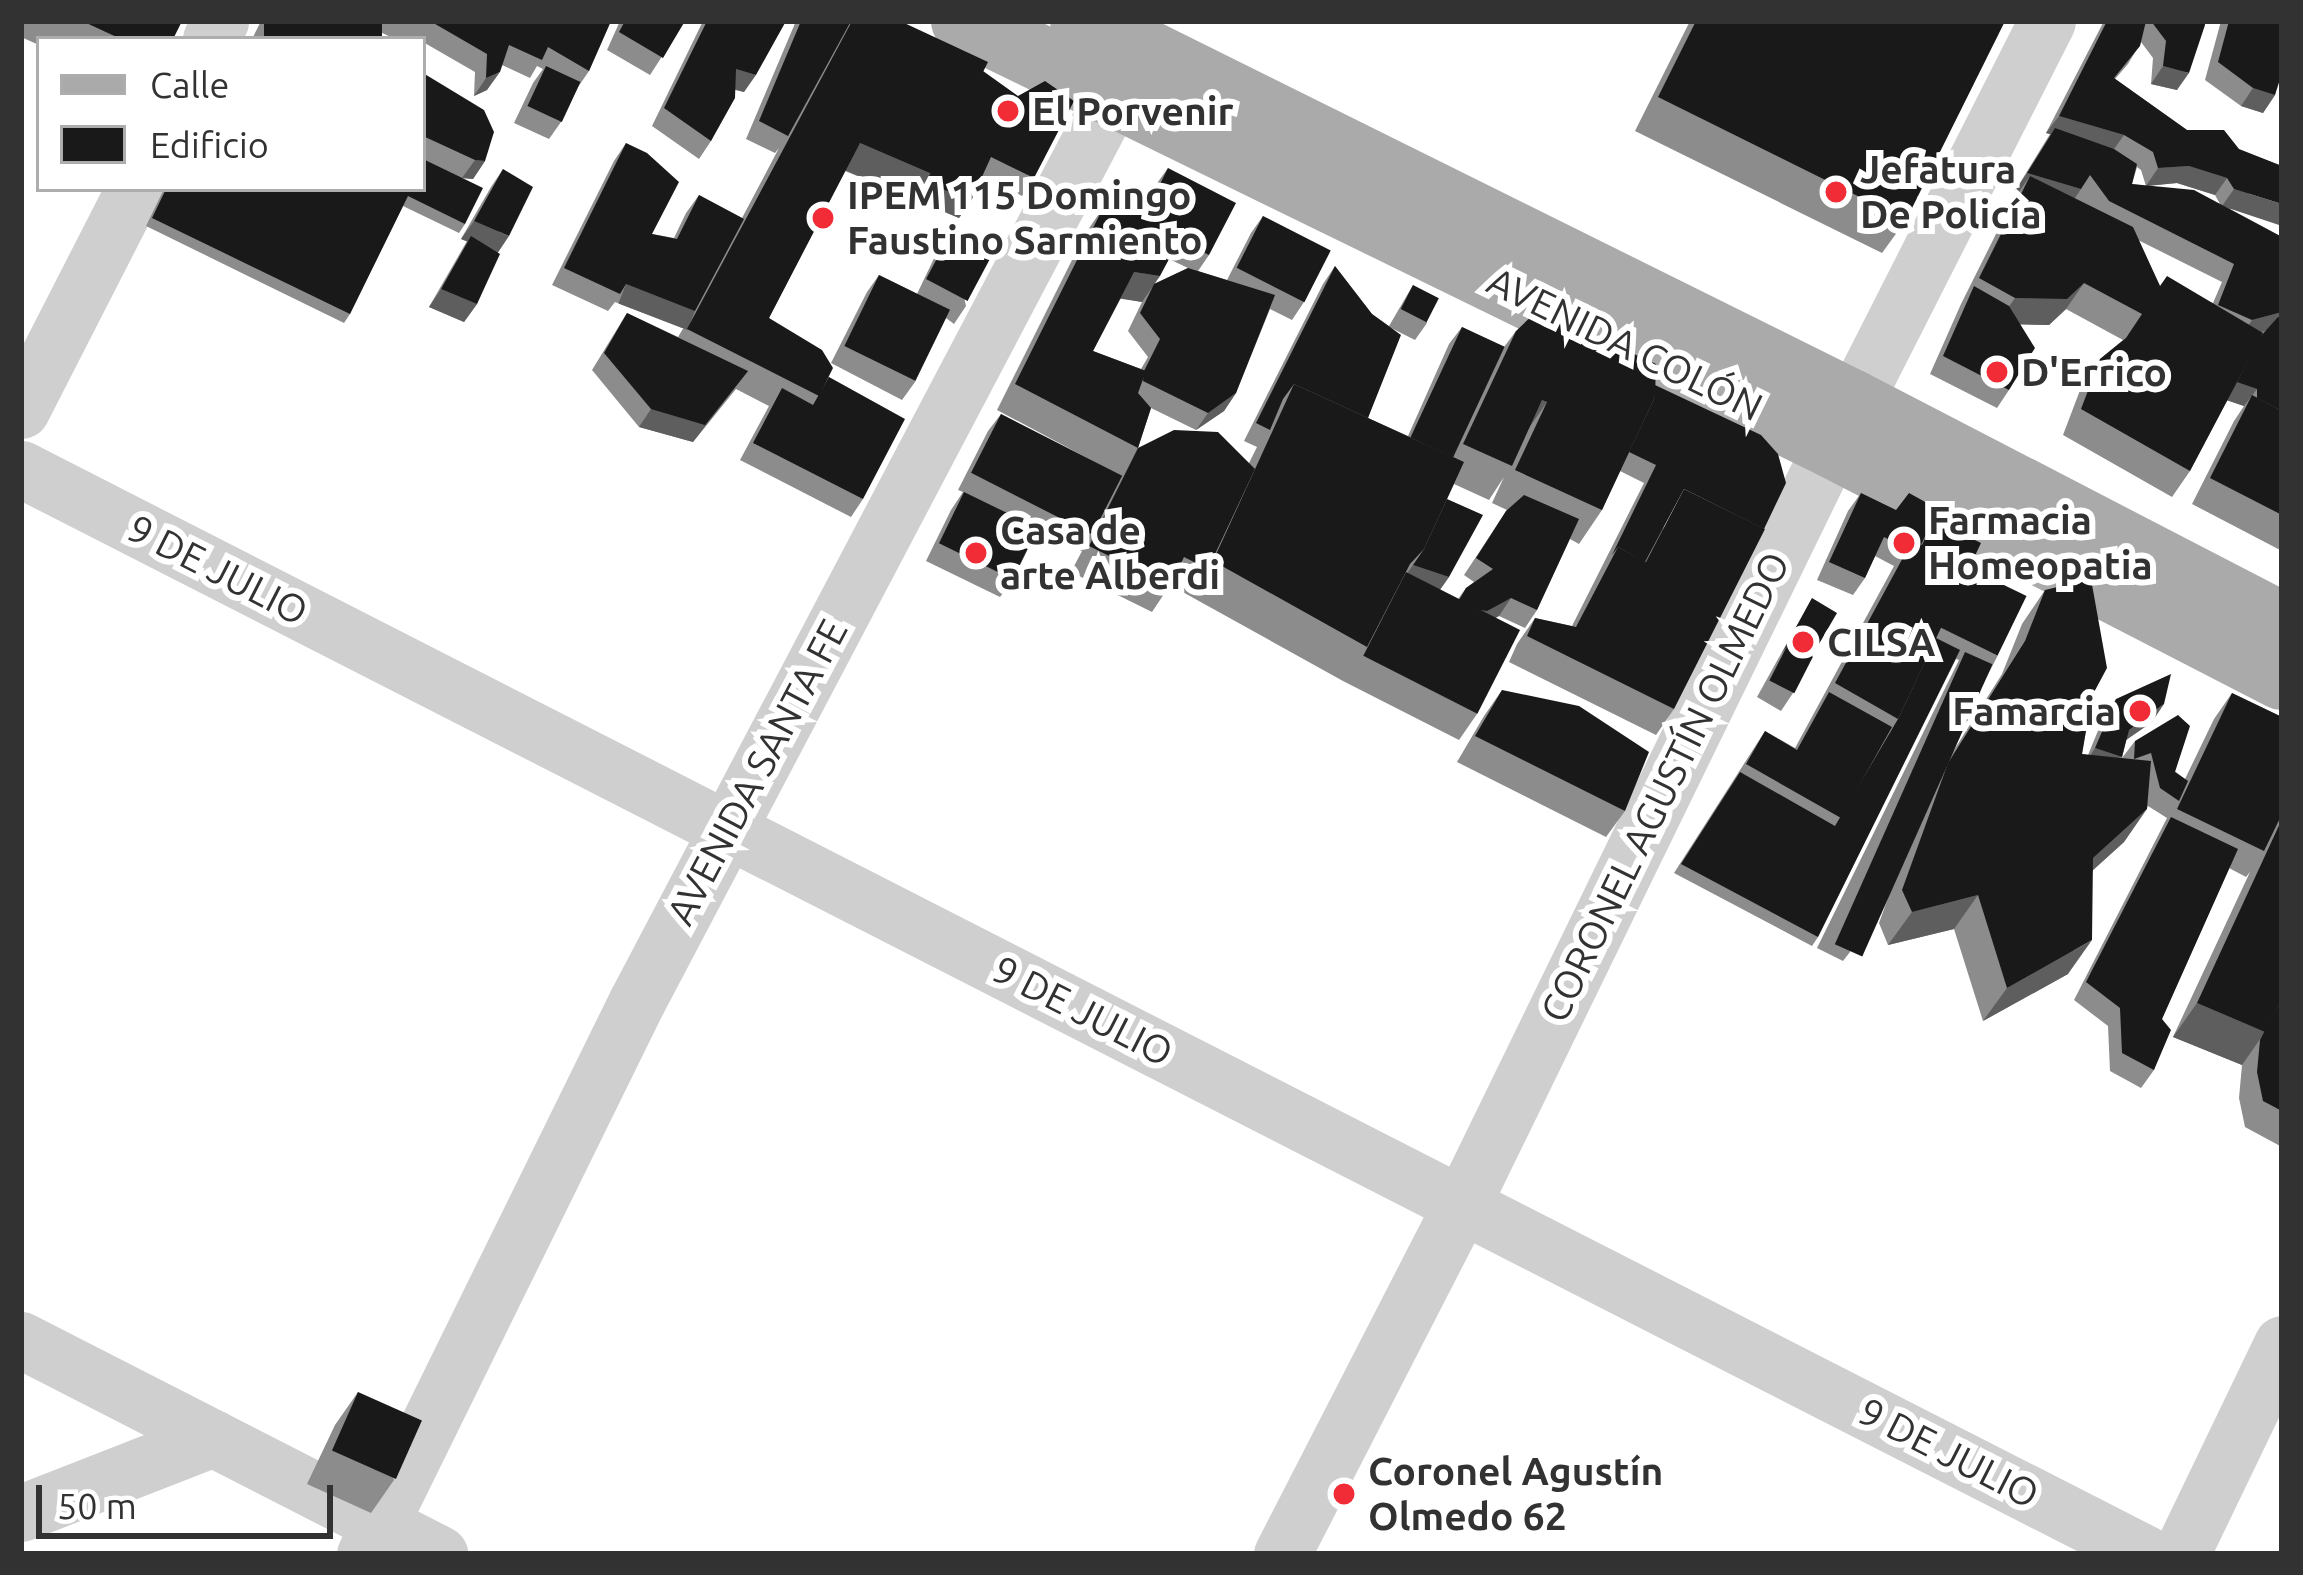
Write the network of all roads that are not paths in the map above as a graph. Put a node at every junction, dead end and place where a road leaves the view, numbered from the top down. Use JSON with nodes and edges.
{"nodes":[{"id":1,"x":964,"y":21,"type":"edge"},
{"id":2,"x":2048,"y":21,"type":"edge"},
{"id":3,"x":1098,"y":24,"type":"edge"},
{"id":4,"x":1114,"y":95,"type":"junction"},
{"id":5,"x":132,"y":192,"type":"edge"},
{"id":6,"x":21,"y":410,"type":"edge"},
{"id":7,"x":1842,"y":424,"type":"junction"},
{"id":8,"x":21,"y":469,"type":"edge"},
{"id":9,"x":2282,"y":625,"type":"edge"},
{"id":10,"x":2282,"y":676,"type":"edge"},
{"id":11,"x":726,"y":829,"type":"junction"},
{"id":12,"x":1462,"y":1204,"type":"junction"},
{"id":13,"x":21,"y":1340,"type":"edge"},
{"id":14,"x":2282,"y":1344,"type":"edge"},
{"id":15,"x":213,"y":1438,"type":"junction"},
{"id":16,"x":21,"y":1513,"type":"edge"},
{"id":17,"x":372,"y":1539,"type":"edge"},
{"id":18,"x":439,"y":1554,"type":"edge"},
{"id":19,"x":1282,"y":1554,"type":"edge"},
{"id":20,"x":2146,"y":1554,"type":"edge"},
{"id":21,"x":2181,"y":1554,"type":"edge"}],
"edges":[{"from":1,"to":4,"type":"main road","name":"AVENIDA COLÓN"},
{"from":2,"to":7,"type":"street","name":"CORONEL AGUSTÍN OLMEDO"},
{"from":3,"to":4,"type":"main road"},
{"from":3,"to":7,"type":"main road","name":"AVENIDA COLÓN"},
{"from":4,"to":7,"type":"main road","name":"AVENIDA COLÓN"},
{"from":4,"to":11,"type":"street","name":"AVENIDA SANTA FE"},
{"from":5,"to":6,"type":"street"},
{"from":7,"to":9,"type":"main road","name":"AVENIDA COLÓN"},
{"from":7,"to":10,"type":"main road","name":"AVENIDA COLÓN"},
{"from":7,"to":12,"type":"street","name":"CORONEL AGUSTÍN OLMEDO"},
{"from":8,"to":11,"type":"street","name":"9 DE JULIO"},
{"from":11,"to":12,"type":"street","name":"9 DE JULIO"},
{"from":11,"to":17,"type":"street","name":"AVENIDA SANTA FE"},
{"from":12,"to":19,"type":"street","name":"CORONEL AGUSTÍN OLMEDO"},
{"from":12,"to":20,"type":"street","name":"9 DE JULIO"},
{"from":13,"to":15,"type":"street"},
{"from":14,"to":21,"type":"street"},
{"from":15,"to":16,"type":"street"},
{"from":15,"to":17,"type":"street"},
{"from":17,"to":18,"type":"street"}]}
